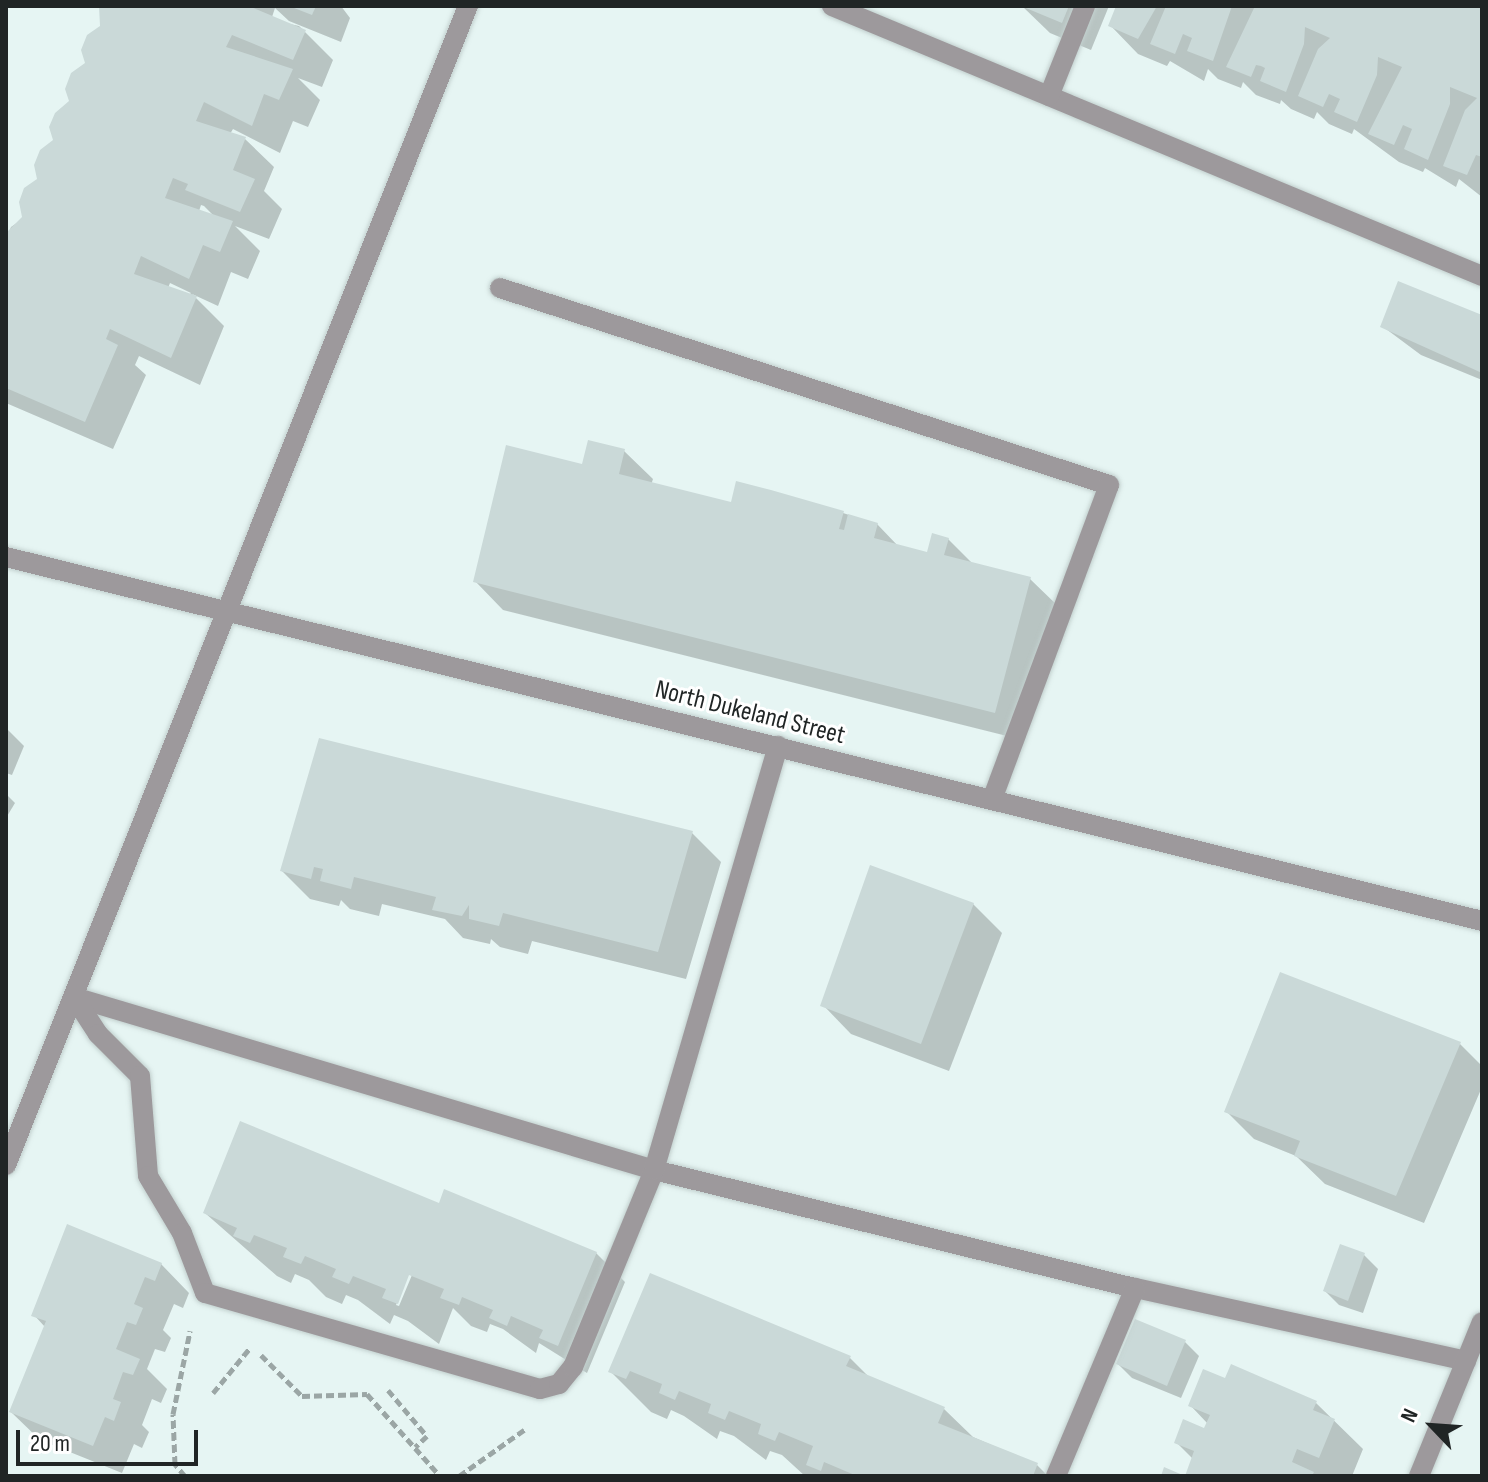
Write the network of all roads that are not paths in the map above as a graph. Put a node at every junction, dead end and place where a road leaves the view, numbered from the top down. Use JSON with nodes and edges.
{"nodes":[{"id":1,"x":468,"y":6,"type":"edge"},
{"id":2,"x":832,"y":6,"type":"edge"},
{"id":3,"x":1085,"y":6,"type":"edge"},
{"id":4,"x":1049,"y":96,"type":"junction"},
{"id":5,"x":1482,"y":276,"type":"edge"},
{"id":6,"x":500,"y":288,"type":"dead end"},
{"id":7,"x":6,"y":557,"type":"edge"},
{"id":8,"x":231,"y":611,"type":"junction"},
{"id":9,"x":778,"y":746,"type":"junction"},
{"id":10,"x":992,"y":799,"type":"junction"},
{"id":11,"x":1482,"y":921,"type":"edge"},
{"id":12,"x":74,"y":997,"type":"junction"},
{"id":13,"x":6,"y":1165,"type":"edge"},
{"id":14,"x":654,"y":1170,"type":"junction"},
{"id":15,"x":1135,"y":1288,"type":"junction"},
{"id":16,"x":1482,"y":1322,"type":"edge"},
{"id":17,"x":1466,"y":1361,"type":"junction"},
{"id":18,"x":1056,"y":1476,"type":"edge"},
{"id":19,"x":1419,"y":1476,"type":"edge"}],
"edges":[{"from":1,"to":8,"type":"street"},
{"from":2,"to":4,"type":"street"},
{"from":3,"to":4,"type":"street"},
{"from":4,"to":5,"type":"street"},
{"from":6,"to":10,"type":"street"},
{"from":7,"to":8,"type":"street","name":"North Dukeland Street"},
{"from":8,"to":9,"type":"street","name":"North Dukeland Street"},
{"from":8,"to":12,"type":"street"},
{"from":9,"to":10,"type":"street","name":"North Dukeland Street"},
{"from":9,"to":14,"type":"street"},
{"from":10,"to":11,"type":"street","name":"North Dukeland Street"},
{"from":12,"to":13,"type":"street"},
{"from":12,"to":14,"type":"street"},
{"from":12,"to":14,"type":"street"},
{"from":14,"to":15,"type":"street"},
{"from":15,"to":17,"type":"street"},
{"from":15,"to":18,"type":"street"},
{"from":16,"to":17,"type":"street"},
{"from":17,"to":19,"type":"street"}]}
